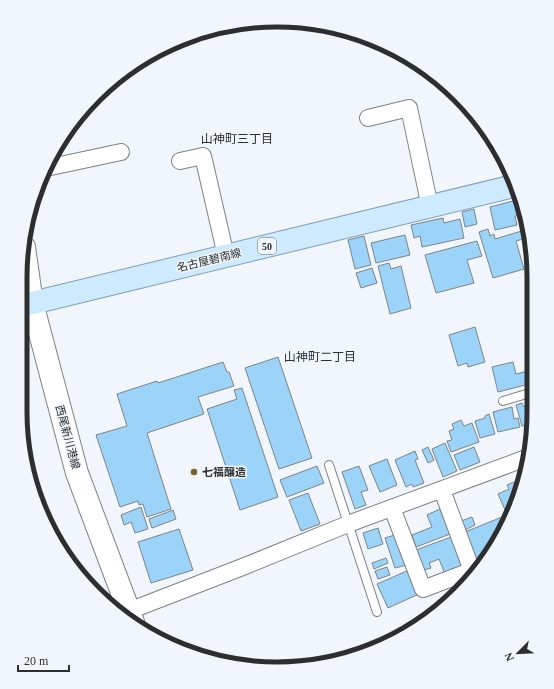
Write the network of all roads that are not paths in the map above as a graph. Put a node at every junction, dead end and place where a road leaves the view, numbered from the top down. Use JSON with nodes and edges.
{"nodes":[{"id":1,"x":368,"y":118,"type":"dead end"},
{"id":2,"x":121,"y":152,"type":"dead end"},
{"id":3,"x":180,"y":161,"type":"dead end"},
{"id":4,"x":53,"y":167,"type":"edge"},
{"id":5,"x":510,"y":187,"type":"edge"},
{"id":6,"x":430,"y":207,"type":"junction"},
{"id":7,"x":226,"y":256,"type":"junction"},
{"id":8,"x":27,"y":304,"type":"edge"},
{"id":9,"x":27,"y":307,"type":"edge"},
{"id":10,"x":527,"y":394,"type":"edge"},
{"id":11,"x":503,"y":401,"type":"dead end"},
{"id":12,"x":522,"y":459,"type":"edge"},
{"id":13,"x":330,"y":465,"type":"dead end"},
{"id":14,"x":442,"y":490,"type":"junction"},
{"id":15,"x":392,"y":508,"type":"junction"},
{"id":16,"x":348,"y":524,"type":"junction"},
{"id":17,"x":474,"y":566,"type":"edge"},
{"id":18,"x":467,"y":574,"type":"edge"},
{"id":19,"x":125,"y":610,"type":"edge"},
{"id":20,"x":377,"y":612,"type":"dead end"},
{"id":21,"x":131,"y":614,"type":"edge"}],
"edges":[{"from":1,"to":6,"type":"street"},
{"from":2,"to":4,"type":"street"},
{"from":3,"to":7,"type":"street"},
{"from":5,"to":6,"type":"main road","name":"名古屋碧南線","number":"50"},
{"from":6,"to":7,"type":"main road","name":"名古屋碧南線","number":"50"},
{"from":7,"to":8,"type":"main road","name":"名古屋碧南線","number":"50"},
{"from":9,"to":19,"type":"main road","name":"西尾新川港線"},
{"from":10,"to":11,"type":"lane"},
{"from":12,"to":14,"type":"street"},
{"from":13,"to":16,"type":"lane"},
{"from":14,"to":15,"type":"street"},
{"from":14,"to":17,"type":"street"},
{"from":15,"to":16,"type":"street"},
{"from":15,"to":18,"type":"street"},
{"from":16,"to":20,"type":"lane"},
{"from":16,"to":21,"type":"street"}]}
